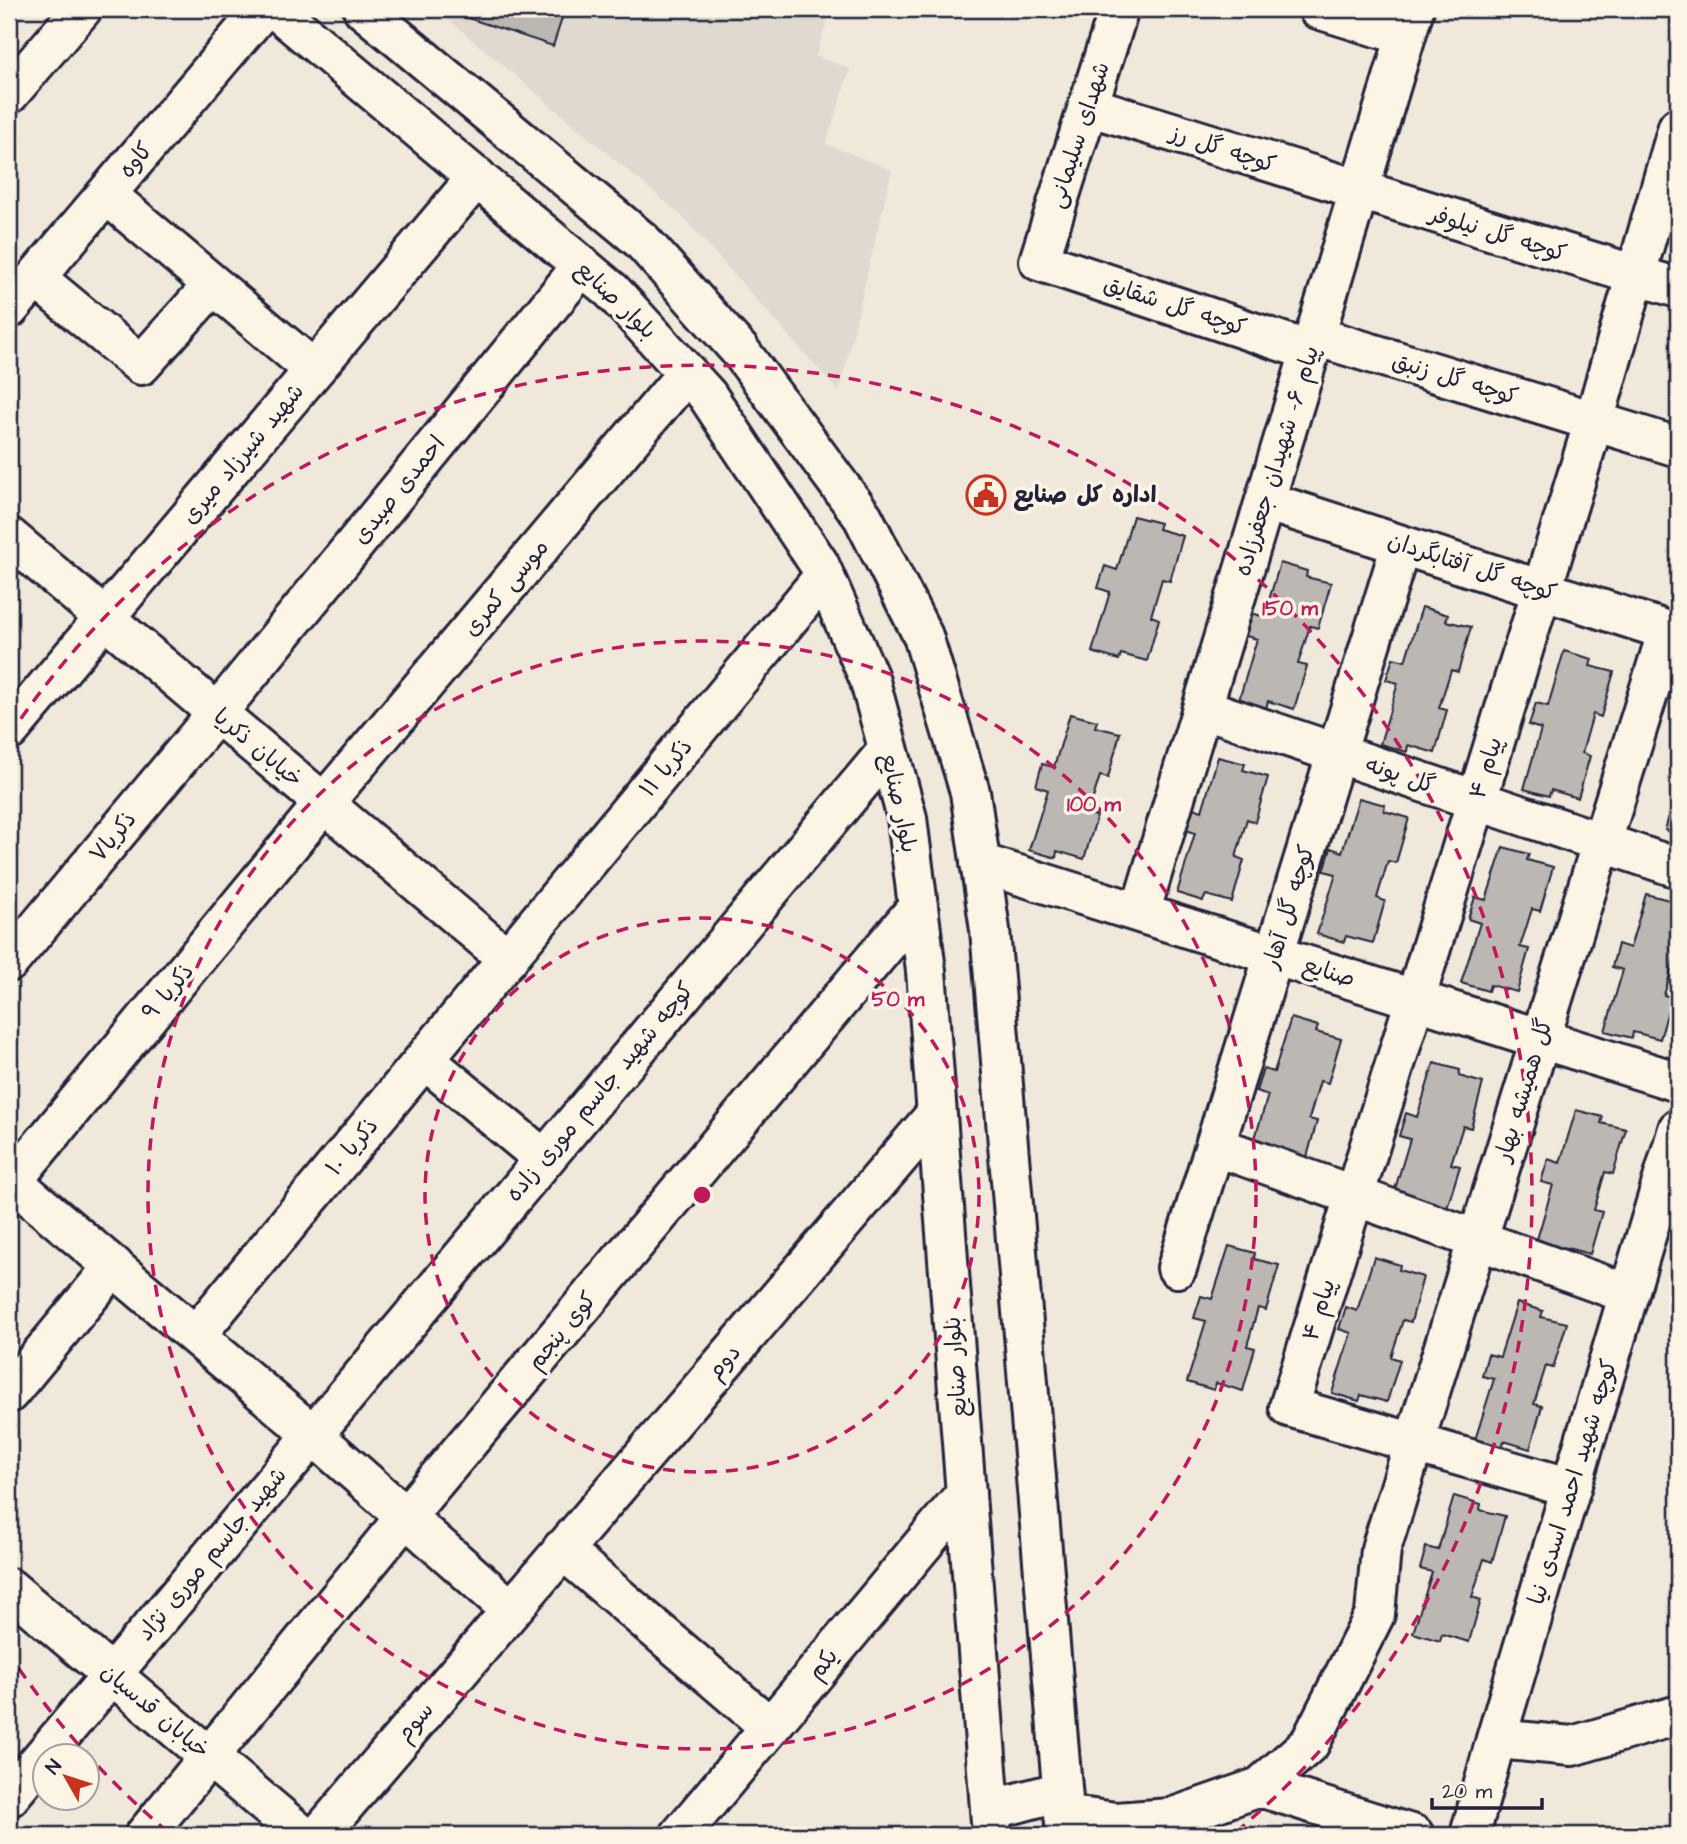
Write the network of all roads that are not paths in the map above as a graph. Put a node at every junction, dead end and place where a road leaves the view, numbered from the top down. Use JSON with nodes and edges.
{"nodes":[{"id":1,"x":82,"y":9,"type":"edge"},
{"id":2,"x":263,"y":9,"type":"edge"},
{"id":3,"x":275,"y":9,"type":"edge"},
{"id":4,"x":363,"y":9,"type":"edge"},
{"id":5,"x":1119,"y":9,"type":"edge"},
{"id":6,"x":1318,"y":9,"type":"edge"},
{"id":7,"x":1410,"y":22,"type":"edge"},
{"id":8,"x":9,"y":94,"type":"edge"},
{"id":9,"x":1088,"y":106,"type":"junction"},
{"id":10,"x":1678,"y":127,"type":"edge"},
{"id":11,"x":477,"y":177,"type":"junction"},
{"id":12,"x":1359,"y":192,"type":"junction"},
{"id":13,"x":107,"y":195,"type":"junction"},
{"id":14,"x":1039,"y":261,"type":"joint"},
{"id":15,"x":582,"y":266,"type":"junction"},
{"id":16,"x":1637,"y":275,"type":"junction"},
{"id":17,"x":36,"y":278,"type":"junction"},
{"id":18,"x":212,"y":286,"type":"junction"},
{"id":19,"x":1678,"y":288,"type":"edge"},
{"id":20,"x":9,"y":309,"type":"edge"},
{"id":21,"x":1313,"y":343,"type":"junction"},
{"id":22,"x":314,"y":370,"type":"junction"},
{"id":23,"x":687,"y":373,"type":"junction"},
{"id":24,"x":766,"y":385,"type":"junction"},
{"id":25,"x":723,"y":419,"type":"junction"},
{"id":26,"x":1594,"y":421,"type":"junction"},
{"id":27,"x":1678,"y":447,"type":"edge"},
{"id":28,"x":1265,"y":501,"type":"junction"},
{"id":29,"x":9,"y":537,"type":"edge"},
{"id":30,"x":1401,"y":545,"type":"junction"},
{"id":31,"x":824,"y":576,"type":"junction"},
{"id":32,"x":1540,"y":590,"type":"junction"},
{"id":33,"x":104,"y":618,"type":"junction"},
{"id":34,"x":1673,"y":632,"type":"edge"},
{"id":35,"x":1202,"y":708,"type":"junction"},
{"id":36,"x":217,"y":713,"type":"junction"},
{"id":37,"x":9,"y":731,"type":"edge"},
{"id":38,"x":888,"y":750,"type":"junction"},
{"id":39,"x":1336,"y":753,"type":"junction"},
{"id":40,"x":1476,"y":800,"type":"junction"},
{"id":41,"x":324,"y":803,"type":"junction"},
{"id":42,"x":1601,"y":843,"type":"junction"},
{"id":43,"x":980,"y":863,"type":"junction"},
{"id":44,"x":1678,"y":868,"type":"edge"},
{"id":45,"x":918,"y":907,"type":"junction"},
{"id":46,"x":1140,"y":913,"type":"junction"},
{"id":47,"x":1274,"y":955,"type":"junction"},
{"id":48,"x":508,"y":959,"type":"junction"},
{"id":49,"x":9,"y":962,"type":"edge"},
{"id":50,"x":1415,"y":999,"type":"junction"},
{"id":51,"x":1540,"y":1039,"type":"junction"},
{"id":52,"x":425,"y":1060,"type":"junction"},
{"id":53,"x":1678,"y":1082,"type":"edge"},
{"id":54,"x":936,"y":1114,"type":"junction"},
{"id":55,"x":1678,"y":1129,"type":"edge"},
{"id":56,"x":1215,"y":1146,"type":"junction"},
{"id":57,"x":544,"y":1159,"type":"junction"},
{"id":58,"x":10,"y":1183,"type":"edge"},
{"id":59,"x":1354,"y":1196,"type":"junction"},
{"id":60,"x":1477,"y":1240,"type":"junction"},
{"id":61,"x":114,"y":1266,"type":"junction"},
{"id":62,"x":1177,"y":1269,"type":"dead end"},
{"id":63,"x":1629,"y":1294,"type":"junction"},
{"id":64,"x":196,"y":1335,"type":"junction"},
{"id":65,"x":9,"y":1393,"type":"edge"},
{"id":66,"x":312,"y":1434,"type":"junction"},
{"id":67,"x":1414,"y":1443,"type":"junction"},
{"id":68,"x":1571,"y":1488,"type":"junction"},
{"id":69,"x":965,"y":1493,"type":"junction"},
{"id":70,"x":406,"y":1516,"type":"junction"},
{"id":71,"x":562,"y":1549,"type":"junction"},
{"id":72,"x":9,"y":1588,"type":"edge"},
{"id":73,"x":511,"y":1609,"type":"junction"},
{"id":74,"x":111,"y":1674,"type":"junction"},
{"id":75,"x":1678,"y":1715,"type":"edge"},
{"id":76,"x":770,"y":1727,"type":"junction"},
{"id":77,"x":1496,"y":1740,"type":"junction"},
{"id":78,"x":209,"y":1758,"type":"junction"},
{"id":79,"x":1260,"y":1787,"type":"junction"},
{"id":80,"x":9,"y":1797,"type":"edge"},
{"id":81,"x":1064,"y":1814,"type":"edge"},
{"id":82,"x":1173,"y":1826,"type":"edge"},
{"id":83,"x":1352,"y":1826,"type":"edge"},
{"id":84,"x":983,"y":1827,"type":"edge"},
{"id":85,"x":145,"y":1835,"type":"edge"},
{"id":86,"x":302,"y":1835,"type":"edge"},
{"id":87,"x":319,"y":1835,"type":"edge"},
{"id":88,"x":680,"y":1835,"type":"edge"},
{"id":89,"x":1414,"y":1835,"type":"edge"},
{"id":90,"x":1470,"y":1835,"type":"edge"}],
"edges":[{"from":1,"to":8,"type":"street"},
{"from":2,"to":13,"type":"street","name":"کاوه"},
{"from":3,"to":11,"type":"street","name":"بلوار صنایع"},
{"from":4,"to":24,"type":"street"},
{"from":5,"to":9,"type":"street","name":"شهدای سلیمانی"},
{"from":6,"to":7,"type":"street"},
{"from":7,"to":12,"type":"street","name":"پیام ۶- شهیدان جعفرزاده"},
{"from":9,"to":12,"type":"street","name":"کوچه گل رز"},
{"from":9,"to":14,"type":"street","name":"شهدای سلیمانی"},
{"from":10,"to":16,"type":"street","name":"پیام ۴"},
{"from":11,"to":15,"type":"street","name":"بلوار صنایع"},
{"from":11,"to":22,"type":"street","name":"شهید شیرزاد میری"},
{"from":12,"to":16,"type":"street","name":"کوچه گل نیلوفر"},
{"from":12,"to":21,"type":"street","name":"پیام ۶- شهیدان جعفرزاده"},
{"from":13,"to":17,"type":"street","name":"کاوه"},
{"from":13,"to":18,"type":"street"},
{"from":14,"to":21,"type":"street","name":"کوچه گل شقایق"},
{"from":15,"to":23,"type":"street","name":"بلوار صنایع"},
{"from":15,"to":36,"type":"street","name":"احمدی صیدی"},
{"from":16,"to":19,"type":"street","name":"کوچه گل نیلوفر"},
{"from":16,"to":26,"type":"street","name":"پیام ۴"},
{"from":17,"to":18,"type":"street"},
{"from":17,"to":20,"type":"street","name":"کاوه"},
{"from":18,"to":22,"type":"street"},
{"from":21,"to":26,"type":"street","name":"کوچه گل زنبق"},
{"from":21,"to":28,"type":"street","name":"پیام ۶- شهیدان جعفرزاده"},
{"from":22,"to":33,"type":"street","name":"شهید شیرزاد میری"},
{"from":23,"to":25,"type":"street","name":"بلوار صنایع"},
{"from":23,"to":41,"type":"street","name":"موسی کمری"},
{"from":24,"to":25,"type":"street"},
{"from":24,"to":43,"type":"street"},
{"from":25,"to":31,"type":"street","name":"بلوار صنایع"},
{"from":26,"to":27,"type":"street","name":"کوچه گل زنبق"},
{"from":26,"to":32,"type":"street","name":"پیام ۴"},
{"from":28,"to":30,"type":"street","name":"کوچه گل آفتابگردان"},
{"from":28,"to":35,"type":"street","name":"پیام ۶- شهیدان جعفرزاده"},
{"from":29,"to":33,"type":"street","name":"خیابان ذکریا"},
{"from":30,"to":32,"type":"street","name":"کوچه گل آفتابگردان"},
{"from":30,"to":39,"type":"street","name":"کوچه گل آهار"},
{"from":31,"to":38,"type":"street","name":"بلوار صنایع"},
{"from":31,"to":48,"type":"street","name":"ذکریا ۱۱"},
{"from":32,"to":34,"type":"street","name":"کوچه گل آفتابگردان"},
{"from":32,"to":40,"type":"street","name":"پیام ۴"},
{"from":33,"to":36,"type":"street","name":"خیابان ذکریا"},
{"from":33,"to":37,"type":"street","name":"شهید شیرزاد میری"},
{"from":34,"to":42,"type":"street","name":"گل همیشه بهار"},
{"from":35,"to":39,"type":"street","name":"گل پونه"},
{"from":35,"to":46,"type":"street","name":"پیام ۶- شهیدان جعفرزاده"},
{"from":36,"to":41,"type":"street","name":"خیابان ذکریا"},
{"from":36,"to":49,"type":"street","name":"ذکریا۷"},
{"from":38,"to":45,"type":"street","name":"بلوار صنایع"},
{"from":38,"to":57,"type":"street","name":"کوچه شهید جاسم موری زاده"},
{"from":39,"to":40,"type":"street","name":"گل پونه"},
{"from":39,"to":47,"type":"street","name":"کوچه گل آهار"},
{"from":40,"to":42,"type":"street","name":"گل پونه"},
{"from":40,"to":50,"type":"street","name":"پیام ۴"},
{"from":41,"to":48,"type":"street","name":"خیابان ذکریا"},
{"from":41,"to":58,"type":"street","name":"ذکریا ۹"},
{"from":42,"to":44,"type":"street","name":"گل پونه"},
{"from":42,"to":51,"type":"street","name":"گل همیشه بهار"},
{"from":43,"to":46,"type":"street","name":"صنایع"},
{"from":43,"to":81,"type":"street"},
{"from":45,"to":54,"type":"street","name":"بلوار صنایع"},
{"from":45,"to":70,"type":"street","name":"کوی پنجم"},
{"from":46,"to":47,"type":"street","name":"صنایع"},
{"from":47,"to":50,"type":"street","name":"صنایع"},
{"from":47,"to":56,"type":"street","name":"کوچه گل آهار"},
{"from":48,"to":52,"type":"street","name":"ذکریا ۱۰"},
{"from":50,"to":51,"type":"street","name":"صنایع"},
{"from":50,"to":59,"type":"street","name":"پیام ۴"},
{"from":51,"to":53,"type":"street","name":"صنایع"},
{"from":51,"to":60,"type":"street","name":"گل همیشه بهار"},
{"from":52,"to":57,"type":"street"},
{"from":52,"to":64,"type":"street","name":"ذکریا ۱۰"},
{"from":54,"to":69,"type":"street","name":"بلوار صنایع"},
{"from":54,"to":71,"type":"street","name":"دوم"},
{"from":55,"to":63,"type":"street","name":"کوچه شهید احمد اسدی نیا"},
{"from":56,"to":59,"type":"street"},
{"from":56,"to":62,"type":"street","name":"کوچه گل آهار"},
{"from":57,"to":66,"type":"street","name":"کوچه شهید جاسم موری زاده"},
{"from":58,"to":61,"type":"street"},
{"from":59,"to":60,"type":"street"},
{"from":59,"to":67,"type":"street","name":"پیام ۴"},
{"from":60,"to":63,"type":"street"},
{"from":60,"to":67,"type":"street","name":"گل همیشه بهار"},
{"from":61,"to":64,"type":"street"},
{"from":61,"to":65,"type":"street"},
{"from":63,"to":68,"type":"street","name":"کوچه شهید احمد اسدی نیا"},
{"from":64,"to":66,"type":"street"},
{"from":66,"to":70,"type":"street"},
{"from":66,"to":74,"type":"street","name":"شهید جاسم موری نژاد"},
{"from":67,"to":68,"type":"street"},
{"from":67,"to":79,"type":"street","name":"گل همیشه بهار"},
{"from":68,"to":77,"type":"street","name":"کوچه شهید احمد اسدی نیا"},
{"from":69,"to":76,"type":"street","name":"یکم"},
{"from":69,"to":84,"type":"street","name":"بلوار صنایع"},
{"from":70,"to":73,"type":"street"},
{"from":70,"to":78,"type":"street","name":"کوی پنجم"},
{"from":71,"to":73,"type":"street","name":"دوم"},
{"from":71,"to":76,"type":"street"},
{"from":72,"to":74,"type":"street","name":"خیابان قدسیان"},
{"from":73,"to":87,"type":"street","name":"سوم"},
{"from":74,"to":78,"type":"street","name":"خیابان قدسیان"},
{"from":74,"to":80,"type":"street","name":"شهید جاسم موری نژاد"},
{"from":75,"to":77,"type":"street"},
{"from":76,"to":88,"type":"street","name":"یکم"},
{"from":77,"to":90,"type":"street","name":"کوچه شهید احمد اسدی نیا"},
{"from":78,"to":85,"type":"street","name":"کوی پنجم"},
{"from":78,"to":86,"type":"street","name":"خیابان قدسیان"},
{"from":79,"to":82,"type":"street"},
{"from":79,"to":83,"type":"street"},
{"from":81,"to":82,"type":"street"},
{"from":81,"to":84,"type":"street"},
{"from":83,"to":89,"type":"street"}]}
